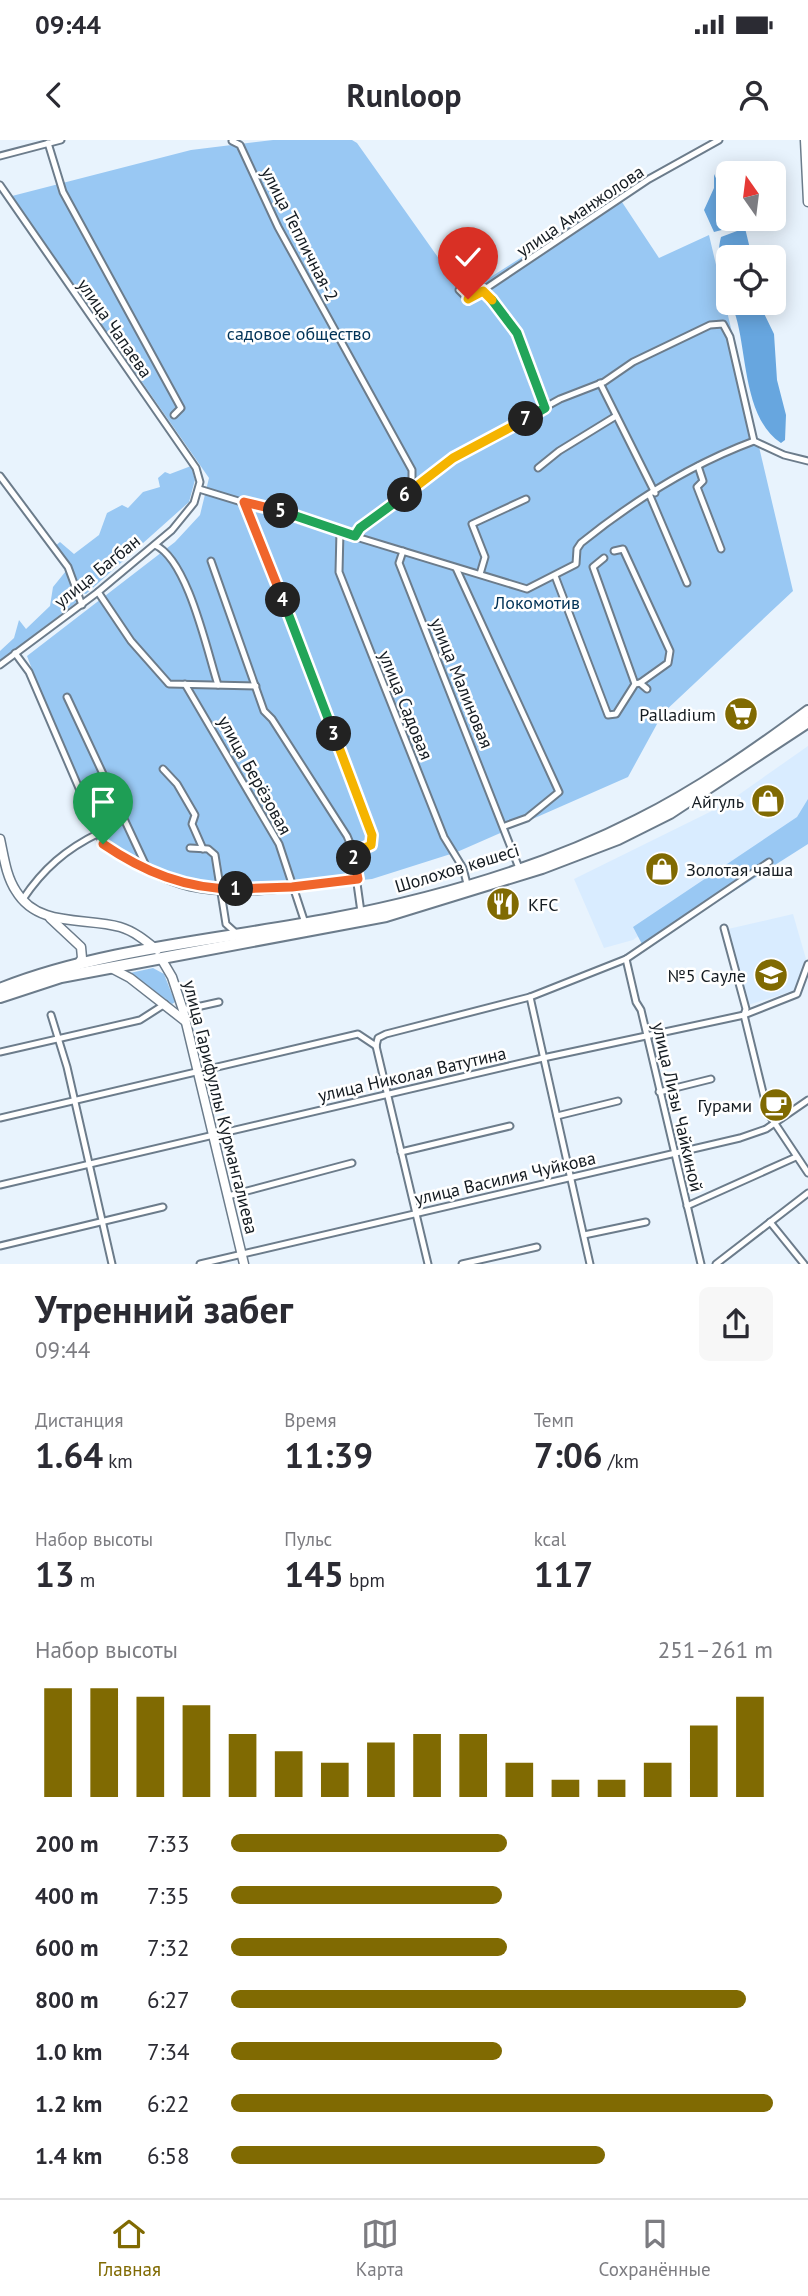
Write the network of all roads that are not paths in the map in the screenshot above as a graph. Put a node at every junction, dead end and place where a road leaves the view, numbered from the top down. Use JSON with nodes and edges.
{"nodes":[{"id":1,"x":27,"y":140,"type":"edge"},
{"id":2,"x":61,"y":140,"type":"edge"},
{"id":3,"x":719,"y":140,"type":"edge"},
{"id":4,"x":805,"y":140,"type":"edge"},
{"id":5,"x":232,"y":141,"type":"edge"},
{"id":6,"x":48,"y":143,"type":"junction"},
{"id":7,"x":31,"y":148,"type":"junction"},
{"id":8,"x":0,"y":156,"type":"edge"},
{"id":9,"x":0,"y":185,"type":"edge"},
{"id":10,"x":808,"y":202,"type":"edge"},
{"id":11,"x":459,"y":290,"type":"dead end"},
{"id":12,"x":483,"y":291,"type":"junction"},
{"id":13,"x":600,"y":383,"type":"junction"},
{"id":14,"x":545,"y":408,"type":"junction"},
{"id":15,"x":174,"y":415,"type":"dead end"},
{"id":16,"x":616,"y":416,"type":"junction"},
{"id":17,"x":754,"y":441,"type":"junction"},
{"id":18,"x":808,"y":461,"type":"edge"},
{"id":19,"x":698,"y":466,"type":"junction"},
{"id":20,"x":538,"y":468,"type":"dead end"},
{"id":21,"x":0,"y":476,"type":"edge"},
{"id":22,"x":199,"y":489,"type":"junction"},
{"id":23,"x":411,"y":491,"type":"junction"},
{"id":24,"x":653,"y":494,"type":"junction"},
{"id":25,"x":526,"y":499,"type":"dead end"},
{"id":26,"x":244,"y":502,"type":"junction"},
{"id":27,"x":340,"y":531,"type":"junction"},
{"id":28,"x":355,"y":536,"type":"junction"},
{"id":29,"x":155,"y":545,"type":"junction"},
{"id":30,"x":721,"y":549,"type":"dead end"},
{"id":31,"x":402,"y":551,"type":"junction"},
{"id":32,"x":614,"y":551,"type":"dead end"},
{"id":33,"x":604,"y":558,"type":"dead end"},
{"id":34,"x":211,"y":561,"type":"dead end"},
{"id":35,"x":456,"y":567,"type":"junction"},
{"id":36,"x":480,"y":575,"type":"junction"},
{"id":37,"x":555,"y":576,"type":"junction"},
{"id":38,"x":687,"y":583,"type":"dead end"},
{"id":39,"x":98,"y":592,"type":"junction"},
{"id":40,"x":82,"y":605,"type":"junction"},
{"id":41,"x":15,"y":653,"type":"junction"},
{"id":42,"x":0,"y":665,"type":"edge"},
{"id":43,"x":637,"y":683,"type":"junction"},
{"id":44,"x":185,"y":684,"type":"junction"},
{"id":45,"x":218,"y":685,"type":"junction"},
{"id":46,"x":256,"y":686,"type":"junction"},
{"id":47,"x":646,"y":689,"type":"dead end"},
{"id":48,"x":67,"y":697,"type":"dead end"},
{"id":49,"x":808,"y":711,"type":"edge"},
{"id":50,"x":808,"y":722,"type":"edge"},
{"id":51,"x":163,"y":769,"type":"dead end"},
{"id":52,"x":505,"y":826,"type":"junction"},
{"id":53,"x":99,"y":833,"type":"junction"},
{"id":54,"x":0,"y":839,"type":"edge"},
{"id":55,"x":190,"y":848,"type":"dead end"},
{"id":56,"x":202,"y":849,"type":"junction"},
{"id":57,"x":353,"y":853,"type":"junction"},
{"id":58,"x":769,"y":862,"type":"dead end"},
{"id":59,"x":519,"y":868,"type":"junction"},
{"id":60,"x":148,"y":869,"type":"junction"},
{"id":61,"x":358,"y":879,"type":"junction"},
{"id":62,"x":467,"y":884,"type":"junction"},
{"id":63,"x":292,"y":887,"type":"junction"},
{"id":64,"x":220,"y":889,"type":"junction"},
{"id":65,"x":23,"y":899,"type":"junction"},
{"id":66,"x":361,"y":912,"type":"junction"},
{"id":67,"x":48,"y":916,"type":"junction"},
{"id":68,"x":305,"y":923,"type":"junction"},
{"id":69,"x":724,"y":928,"type":"dead end"},
{"id":70,"x":239,"y":935,"type":"junction"},
{"id":71,"x":160,"y":955,"type":"junction"},
{"id":72,"x":626,"y":959,"type":"junction"},
{"id":73,"x":808,"y":964,"type":"edge"},
{"id":74,"x":77,"y":965,"type":"junction"},
{"id":75,"x":109,"y":968,"type":"junction"},
{"id":76,"x":0,"y":989,"type":"edge"},
{"id":77,"x":0,"y":997,"type":"edge"},
{"id":78,"x":530,"y":998,"type":"junction"},
{"id":79,"x":219,"y":1002,"type":"dead end"},
{"id":80,"x":165,"y":1004,"type":"junction"},
{"id":81,"x":183,"y":1010,"type":"junction"},
{"id":82,"x":51,"y":1016,"type":"dead end"},
{"id":83,"x":744,"y":1016,"type":"junction"},
{"id":84,"x":185,"y":1021,"type":"junction"},
{"id":85,"x":647,"y":1035,"type":"junction"},
{"id":86,"x":59,"y":1037,"type":"junction"},
{"id":87,"x":376,"y":1046,"type":"junction"},
{"id":88,"x":0,"y":1052,"type":"edge"},
{"id":89,"x":543,"y":1058,"type":"junction"},
{"id":90,"x":199,"y":1072,"type":"junction"},
{"id":91,"x":711,"y":1079,"type":"dead end"},
{"id":92,"x":659,"y":1092,"type":"junction"},
{"id":93,"x":387,"y":1094,"type":"junction"},
{"id":94,"x":808,"y":1100,"type":"edge"},
{"id":95,"x":618,"y":1101,"type":"dead end"},
{"id":96,"x":74,"y":1103,"type":"junction"},
{"id":97,"x":557,"y":1116,"type":"junction"},
{"id":98,"x":0,"y":1118,"type":"edge"},
{"id":99,"x":773,"y":1125,"type":"junction"},
{"id":100,"x":510,"y":1126,"type":"dead end"},
{"id":101,"x":214,"y":1135,"type":"junction"},
{"id":102,"x":401,"y":1152,"type":"junction"},
{"id":103,"x":675,"y":1154,"type":"junction"},
{"id":104,"x":796,"y":1157,"type":"junction"},
{"id":105,"x":352,"y":1163,"type":"dead end"},
{"id":106,"x":88,"y":1165,"type":"junction"},
{"id":107,"x":808,"y":1173,"type":"edge"},
{"id":108,"x":571,"y":1177,"type":"junction"},
{"id":109,"x":0,"y":1185,"type":"edge"},
{"id":110,"x":808,"y":1193,"type":"edge"},
{"id":111,"x":228,"y":1196,"type":"junction"},
{"id":112,"x":687,"y":1206,"type":"junction"},
{"id":113,"x":163,"y":1207,"type":"dead end"},
{"id":114,"x":416,"y":1214,"type":"junction"},
{"id":115,"x":102,"y":1222,"type":"junction"},
{"id":116,"x":646,"y":1222,"type":"dead end"},
{"id":117,"x":770,"y":1223,"type":"junction"},
{"id":118,"x":584,"y":1235,"type":"junction"},
{"id":119,"x":0,"y":1246,"type":"edge"},
{"id":120,"x":537,"y":1247,"type":"dead end"},
{"id":121,"x":243,"y":1259,"type":"edge"},
{"id":122,"x":112,"y":1264,"type":"edge"},
{"id":123,"x":200,"y":1264,"type":"edge"},
{"id":124,"x":428,"y":1264,"type":"edge"},
{"id":125,"x":462,"y":1264,"type":"edge"},
{"id":126,"x":590,"y":1264,"type":"edge"},
{"id":127,"x":701,"y":1264,"type":"edge"},
{"id":128,"x":716,"y":1264,"type":"edge"},
{"id":129,"x":804,"y":1264,"type":"edge"}],
"edges":[{"from":1,"to":7,"type":"street"},
{"from":2,"to":6,"type":"street"},
{"from":3,"to":12,"type":"street","name":"улица Аманжолова"},
{"from":4,"to":10,"type":"street"},
{"from":5,"to":23,"type":"street","name":"улица Тепличная-2"},
{"from":6,"to":7,"type":"street"},
{"from":6,"to":15,"type":"street"},
{"from":7,"to":8,"type":"street"},
{"from":9,"to":22,"type":"street","name":"улица Чапаева"},
{"from":11,"to":12,"type":"street"},
{"from":12,"to":14,"type":"street"},
{"from":13,"to":14,"type":"street"},
{"from":13,"to":16,"type":"street"},
{"from":13,"to":17,"type":"street"},
{"from":14,"to":23,"type":"street"},
{"from":16,"to":20,"type":"street"},
{"from":16,"to":24,"type":"street"},
{"from":17,"to":18,"type":"street"},
{"from":17,"to":19,"type":"street"},
{"from":19,"to":24,"type":"street"},
{"from":19,"to":30,"type":"street"},
{"from":21,"to":40,"type":"street"},
{"from":22,"to":26,"type":"street"},
{"from":22,"to":29,"type":"street","name":"улица Багбан"},
{"from":23,"to":28,"type":"street"},
{"from":24,"to":37,"type":"street"},
{"from":24,"to":38,"type":"street"},
{"from":25,"to":36,"type":"street"},
{"from":26,"to":27,"type":"street"},
{"from":26,"to":57,"type":"street"},
{"from":27,"to":28,"type":"street"},
{"from":27,"to":62,"type":"street","name":"улица Садовая"},
{"from":28,"to":31,"type":"street"},
{"from":29,"to":39,"type":"street","name":"улица Багбан"},
{"from":29,"to":45,"type":"street"},
{"from":31,"to":35,"type":"street"},
{"from":31,"to":52,"type":"street","name":"улица Малиновая"},
{"from":32,"to":43,"type":"street"},
{"from":33,"to":43,"type":"street"},
{"from":34,"to":46,"type":"street"},
{"from":35,"to":36,"type":"street"},
{"from":35,"to":52,"type":"street"},
{"from":36,"to":37,"type":"street"},
{"from":37,"to":43,"type":"street"},
{"from":39,"to":40,"type":"street","name":"улица Багбан"},
{"from":39,"to":44,"type":"street"},
{"from":40,"to":41,"type":"street","name":"улица Багбан"},
{"from":41,"to":42,"type":"street","name":"улица Багбан"},
{"from":41,"to":53,"type":"street"},
{"from":43,"to":47,"type":"street"},
{"from":44,"to":45,"type":"street"},
{"from":44,"to":63,"type":"street","name":"улица Берёзовая"},
{"from":45,"to":46,"type":"street"},
{"from":46,"to":57,"type":"street"},
{"from":48,"to":60,"type":"street"},
{"from":49,"to":59,"type":"highway","name":"Шолохов көшесі"},
{"from":50,"to":71,"type":"highway","name":"Шолохов көшесі"},
{"from":51,"to":56,"type":"street"},
{"from":52,"to":59,"type":"street","name":"улица Малиновая"},
{"from":53,"to":60,"type":"street"},
{"from":53,"to":65,"type":"street"},
{"from":54,"to":65,"type":"street"},
{"from":55,"to":56,"type":"street"},
{"from":56,"to":64,"type":"street"},
{"from":57,"to":61,"type":"street"},
{"from":58,"to":72,"type":"street"},
{"from":59,"to":62,"type":"highway","name":"Шолохов көшесі"},
{"from":60,"to":64,"type":"street"},
{"from":61,"to":63,"type":"street"},
{"from":61,"to":66,"type":"street"},
{"from":62,"to":66,"type":"highway","name":"Шолохов көшесі"},
{"from":63,"to":64,"type":"street"},
{"from":63,"to":68,"type":"street","name":"улица Берёзовая"},
{"from":64,"to":70,"type":"street"},
{"from":65,"to":67,"type":"street"},
{"from":66,"to":68,"type":"highway","name":"Шолохов көшесі"},
{"from":67,"to":71,"type":"street"},
{"from":67,"to":74,"type":"street"},
{"from":68,"to":70,"type":"highway","name":"Шолохов көшесі"},
{"from":69,"to":83,"type":"street"},
{"from":70,"to":71,"type":"highway","name":"Шолохов көшесі"},
{"from":71,"to":74,"type":"highway","name":"Шолохов көшесі"},
{"from":71,"to":75,"type":"highway"},
{"from":71,"to":81,"type":"street","name":"улица Гарифуллы Курмангалиева"},
{"from":72,"to":78,"type":"street"},
{"from":72,"to":85,"type":"street","name":"улица Лизы Чайкиной"},
{"from":73,"to":83,"type":"street","name":"улица Николая Ватутина"},
{"from":74,"to":76,"type":"highway","name":"Шолохов көшесі"},
{"from":75,"to":77,"type":"highway"},
{"from":75,"to":80,"type":"street"},
{"from":78,"to":87,"type":"street"},
{"from":78,"to":89,"type":"street"},
{"from":79,"to":81,"type":"street"},
{"from":80,"to":84,"type":"street"},
{"from":80,"to":86,"type":"street"},
{"from":81,"to":84,"type":"street","name":"улица Гарифуллы Курмангалиева"},
{"from":82,"to":86,"type":"street"},
{"from":83,"to":85,"type":"street","name":"улица Николая Ватутина"},
{"from":83,"to":99,"type":"street"},
{"from":84,"to":90,"type":"street","name":"улица Гарифуллы Курмангалиева"},
{"from":85,"to":89,"type":"street","name":"улица Николая Ватутина"},
{"from":85,"to":92,"type":"street","name":"улица Лизы Чайкиной"},
{"from":86,"to":88,"type":"street"},
{"from":86,"to":96,"type":"street"},
{"from":87,"to":90,"type":"street"},
{"from":87,"to":93,"type":"street"},
{"from":89,"to":93,"type":"street","name":"улица Николая Ватутина"},
{"from":89,"to":97,"type":"street"},
{"from":90,"to":96,"type":"street"},
{"from":90,"to":101,"type":"street","name":"улица Гарифуллы Курмангалиева"},
{"from":91,"to":92,"type":"street"},
{"from":92,"to":103,"type":"street","name":"улица Лизы Чайкиной"},
{"from":93,"to":101,"type":"street","name":"улица Николая Ватутина"},
{"from":93,"to":102,"type":"street"},
{"from":94,"to":99,"type":"street","name":"улица Василия Чуйкова"},
{"from":95,"to":97,"type":"street"},
{"from":96,"to":98,"type":"street"},
{"from":96,"to":106,"type":"street"},
{"from":97,"to":108,"type":"street"},
{"from":99,"to":103,"type":"street","name":"улица Василия Чуйкова"},
{"from":99,"to":104,"type":"street"},
{"from":100,"to":102,"type":"street"},
{"from":101,"to":106,"type":"street","name":"улица Николая Ватутина"},
{"from":101,"to":111,"type":"street","name":"улица Гарифуллы Курмангалиева"},
{"from":102,"to":114,"type":"street"},
{"from":103,"to":108,"type":"street","name":"улица Василия Чуйкова"},
{"from":103,"to":112,"type":"street","name":"улица Лизы Чайкиной"},
{"from":104,"to":107,"type":"street"},
{"from":104,"to":112,"type":"street"},
{"from":105,"to":111,"type":"street"},
{"from":106,"to":109,"type":"street","name":"улица Николая Ватутина"},
{"from":106,"to":115,"type":"street"},
{"from":108,"to":114,"type":"street","name":"улица Василия Чуйкова"},
{"from":108,"to":118,"type":"street"},
{"from":110,"to":117,"type":"street"},
{"from":111,"to":121,"type":"street","name":"улица Гарифуллы Курмангалиева"},
{"from":112,"to":127,"type":"street","name":"улица Лизы Чайкиной"},
{"from":113,"to":115,"type":"street"},
{"from":114,"to":121,"type":"street","name":"улица Василия Чуйкова"},
{"from":114,"to":124,"type":"street"},
{"from":115,"to":119,"type":"street"},
{"from":115,"to":122,"type":"street"},
{"from":116,"to":118,"type":"street"},
{"from":117,"to":128,"type":"street"},
{"from":117,"to":129,"type":"street"},
{"from":118,"to":126,"type":"street"},
{"from":120,"to":125,"type":"street"},
{"from":121,"to":123,"type":"street","name":"улица Василия Чуйкова"}]}
